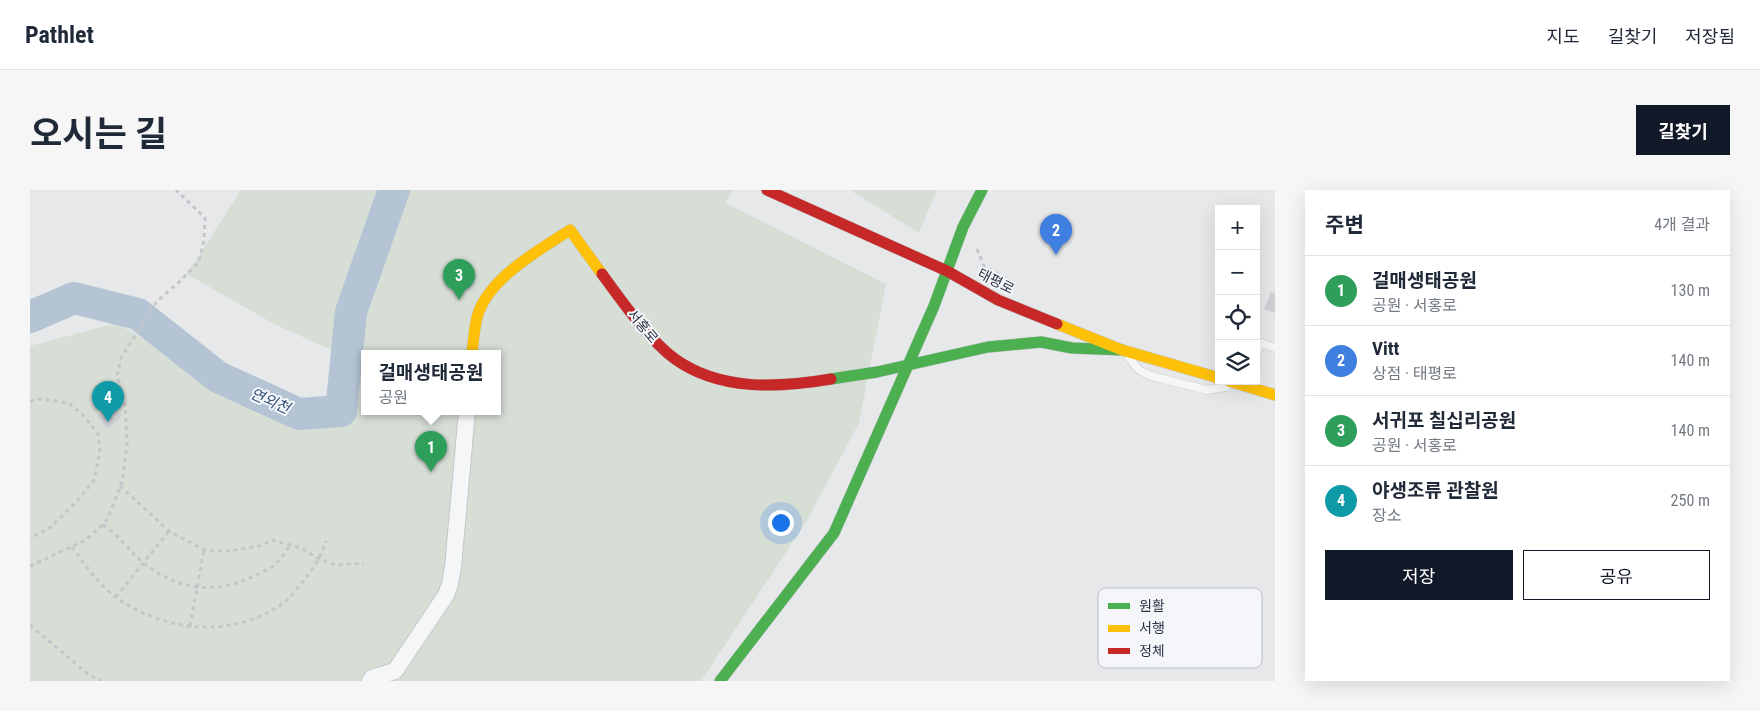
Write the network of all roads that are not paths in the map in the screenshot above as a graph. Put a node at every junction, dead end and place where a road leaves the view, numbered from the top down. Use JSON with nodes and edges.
{"nodes":[{"id":1,"x":767,"y":190,"type":"edge"},
{"id":2,"x":982,"y":190,"type":"edge"},
{"id":3,"x":947,"y":271,"type":"junction"},
{"id":4,"x":1260,"y":345,"type":"edge"},
{"id":5,"x":1275,"y":348,"type":"edge"},
{"id":6,"x":472,"y":350,"type":"edge"},
{"id":7,"x":1122,"y":350,"type":"junction"},
{"id":8,"x":909,"y":364,"type":"junction"},
{"id":9,"x":1215,"y":377,"type":"edge"},
{"id":10,"x":1232,"y":385,"type":"edge"},
{"id":11,"x":1248,"y":385,"type":"edge"},
{"id":12,"x":1275,"y":394,"type":"edge"},
{"id":13,"x":467,"y":415,"type":"edge"},
{"id":14,"x":370,"y":681,"type":"edge"},
{"id":15,"x":720,"y":681,"type":"edge"}],
"edges":[{"from":1,"to":3,"type":"street","name":"태평로"},
{"from":2,"to":3,"type":"street"},
{"from":3,"to":7,"type":"street","name":"태평로"},
{"from":3,"to":8,"type":"street"},
{"from":4,"to":5,"type":"lane"},
{"from":6,"to":8,"type":"street","name":"서홍로"},
{"from":7,"to":8,"type":"street"},
{"from":7,"to":9,"type":"street","name":"태평로"},
{"from":7,"to":10,"type":"lane"},
{"from":8,"to":15,"type":"street"},
{"from":11,"to":12,"type":"street"},
{"from":13,"to":14,"type":"street"}]}
